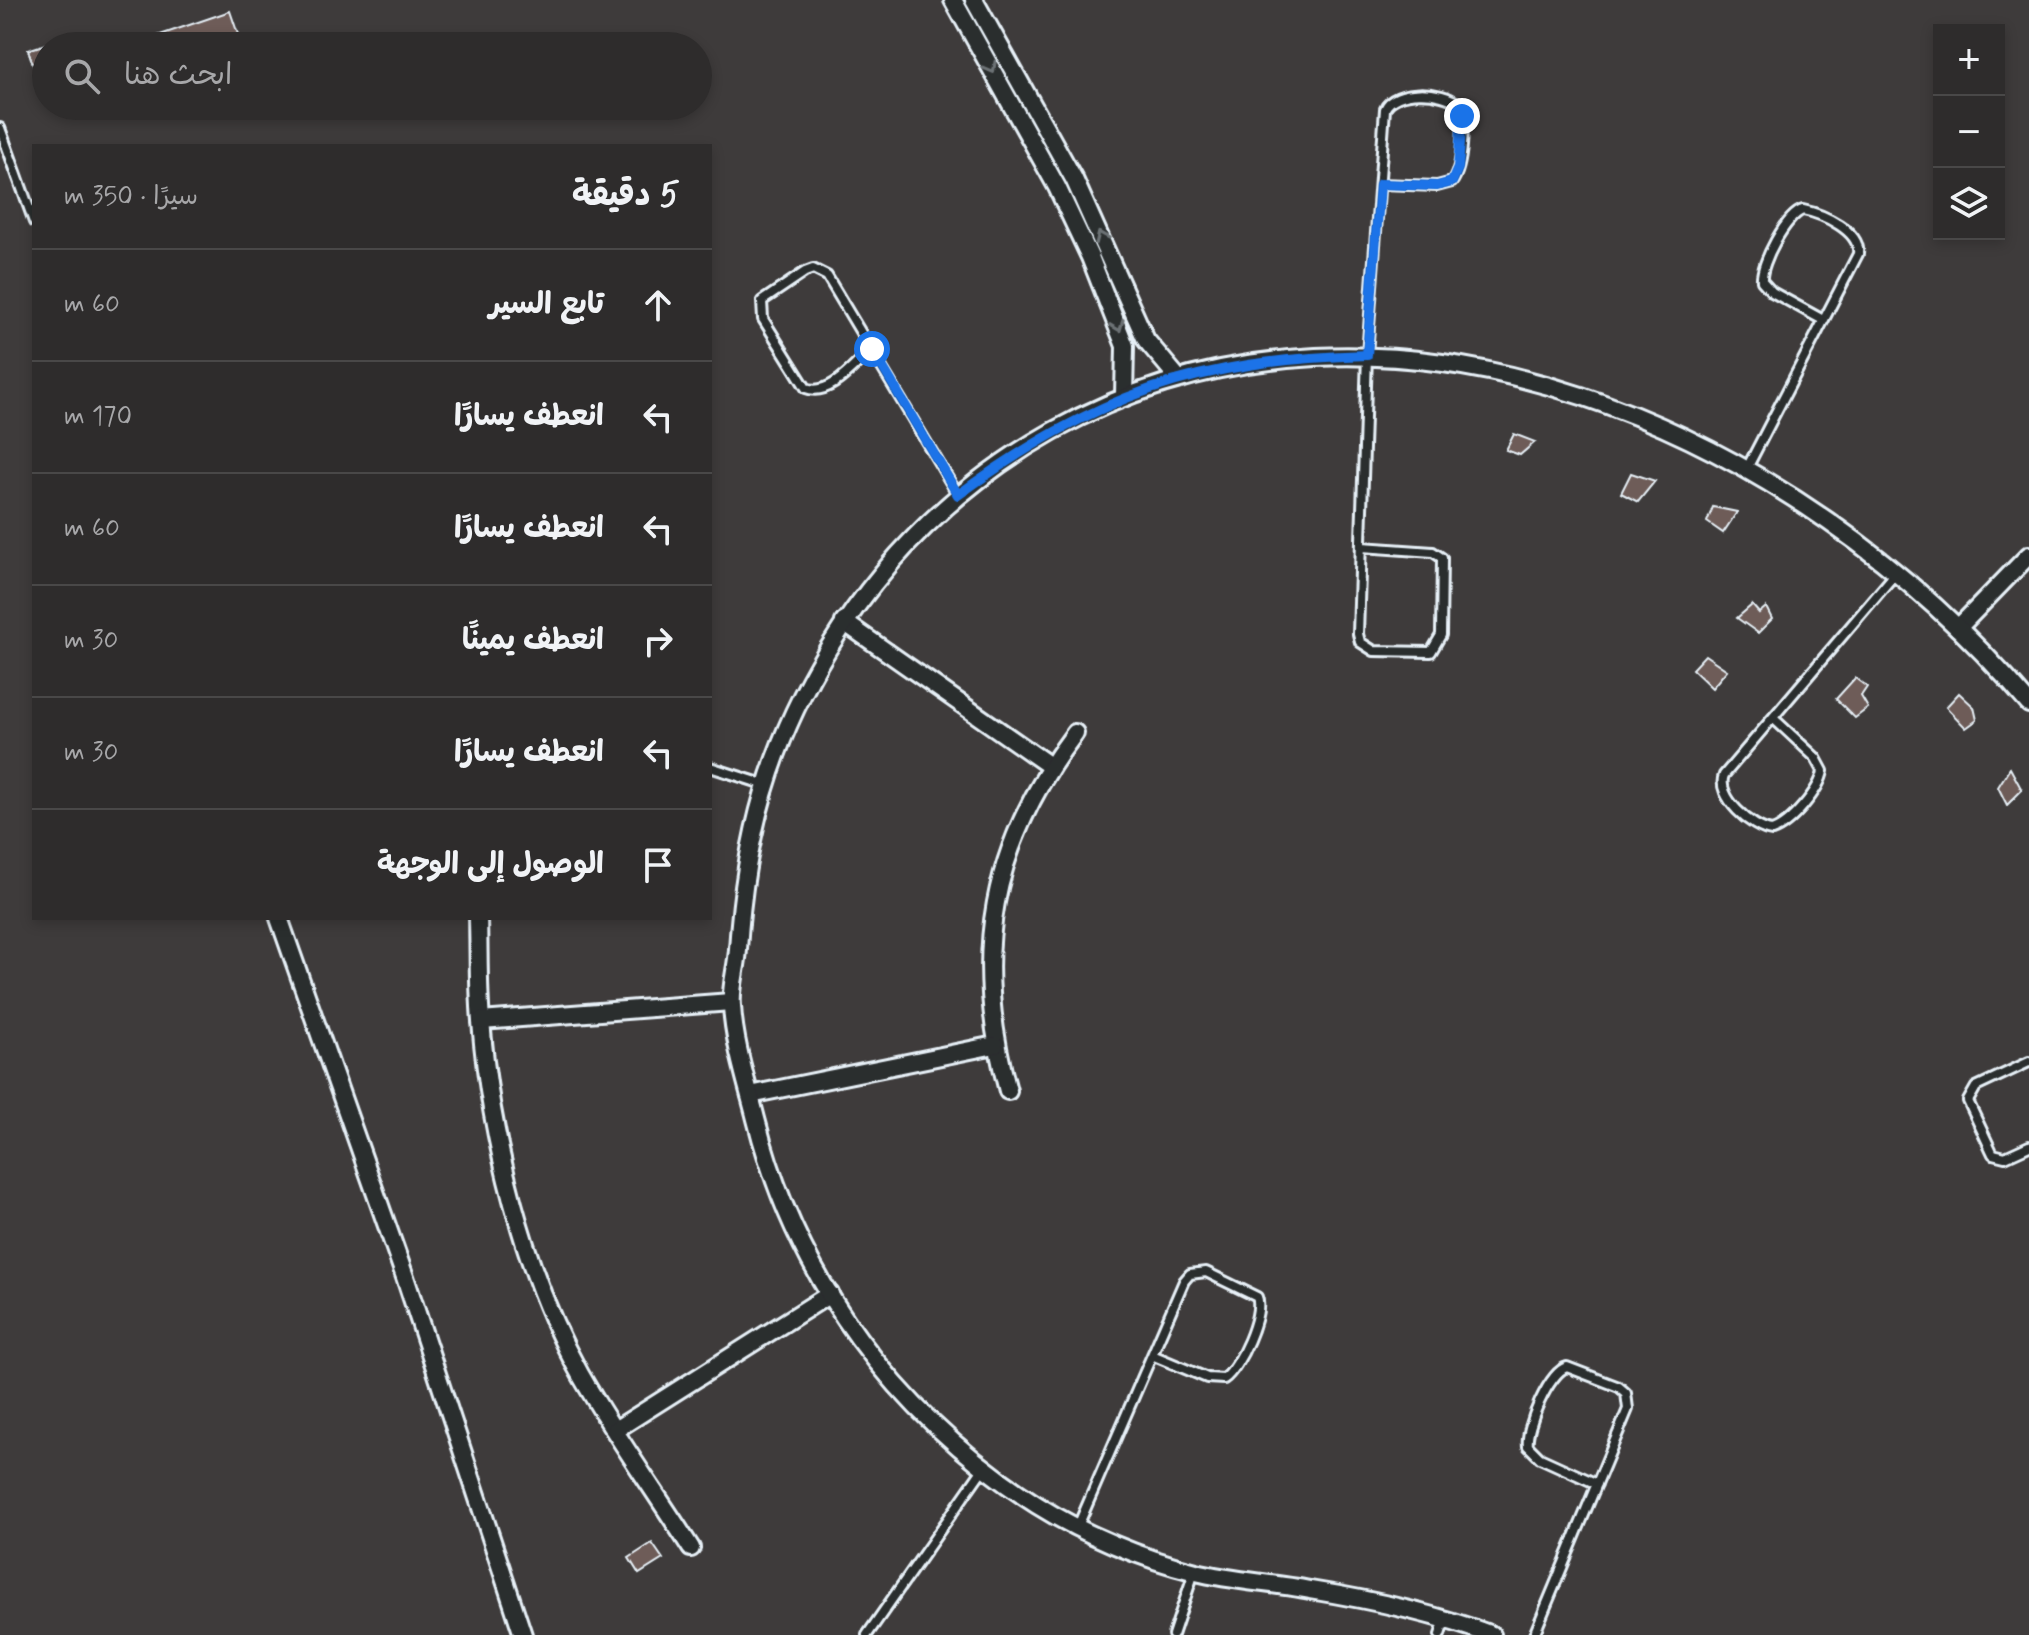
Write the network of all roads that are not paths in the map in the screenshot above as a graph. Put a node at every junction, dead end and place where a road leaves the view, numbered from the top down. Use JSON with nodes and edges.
{"nodes":[{"id":1,"x":953,"y":0,"type":"edge"},
{"id":2,"x":974,"y":0,"type":"edge"},
{"id":3,"x":0,"y":128,"type":"edge"},
{"id":4,"x":1380,"y":184,"type":"junction"},
{"id":5,"x":32,"y":216,"type":"edge"},
{"id":6,"x":1122,"y":287,"type":"junction"},
{"id":7,"x":1105,"y":293,"type":"junction"},
{"id":8,"x":1823,"y":320,"type":"junction"},
{"id":9,"x":872,"y":349,"type":"junction"},
{"id":10,"x":1367,"y":355,"type":"junction"},
{"id":11,"x":1178,"y":378,"type":"junction"},
{"id":12,"x":1124,"y":397,"type":"junction"},
{"id":13,"x":1746,"y":470,"type":"junction"},
{"id":14,"x":958,"y":495,"type":"junction"},
{"id":15,"x":1362,"y":547,"type":"junction"},
{"id":16,"x":2029,"y":555,"type":"edge"},
{"id":17,"x":1896,"y":574,"type":"junction"},
{"id":18,"x":844,"y":622,"type":"junction"},
{"id":19,"x":1958,"y":628,"type":"junction"},
{"id":20,"x":2029,"y":704,"type":"edge"},
{"id":21,"x":1773,"y":718,"type":"junction"},
{"id":22,"x":1075,"y":733,"type":"dead end"},
{"id":23,"x":1050,"y":766,"type":"junction"},
{"id":24,"x":712,"y":768,"type":"edge"},
{"id":25,"x":763,"y":784,"type":"junction"},
{"id":26,"x":280,"y":920,"type":"edge"},
{"id":27,"x":478,"y":920,"type":"edge"},
{"id":28,"x":731,"y":1002,"type":"junction"},
{"id":29,"x":481,"y":1021,"type":"junction"},
{"id":30,"x":995,"y":1045,"type":"junction"},
{"id":31,"x":2029,"y":1062,"type":"edge"},
{"id":32,"x":1008,"y":1091,"type":"dead end"},
{"id":33,"x":750,"y":1095,"type":"junction"},
{"id":34,"x":2029,"y":1146,"type":"edge"},
{"id":35,"x":830,"y":1294,"type":"junction"},
{"id":36,"x":1152,"y":1355,"type":"junction"},
{"id":37,"x":615,"y":1430,"type":"junction"},
{"id":38,"x":986,"y":1466,"type":"junction"},
{"id":39,"x":1597,"y":1484,"type":"junction"},
{"id":40,"x":1078,"y":1526,"type":"junction"},
{"id":41,"x":691,"y":1548,"type":"dead end"},
{"id":42,"x":1195,"y":1572,"type":"junction"},
{"id":43,"x":1442,"y":1627,"type":"edge"},
{"id":44,"x":523,"y":1635,"type":"edge"},
{"id":45,"x":867,"y":1635,"type":"edge"},
{"id":46,"x":1173,"y":1635,"type":"edge"},
{"id":47,"x":1492,"y":1635,"type":"edge"},
{"id":48,"x":1534,"y":1635,"type":"edge"}],
"edges":[{"from":1,"to":7,"type":"street","one_way":true},
{"from":6,"to":2,"type":"street","one_way":true},
{"from":3,"to":5,"type":"lane"},
{"from":4,"to":4,"type":"lane"},
{"from":4,"to":10,"type":"lane"},
{"from":6,"to":7,"type":"street"},
{"from":6,"to":11,"type":"street"},
{"from":7,"to":12,"type":"street","one_way":true},
{"from":8,"to":8,"type":"lane"},
{"from":8,"to":13,"type":"lane"},
{"from":9,"to":9,"type":"lane"},
{"from":9,"to":14,"type":"lane"},
{"from":10,"to":11,"type":"street"},
{"from":10,"to":13,"type":"street"},
{"from":10,"to":15,"type":"lane"},
{"from":11,"to":12,"type":"street"},
{"from":12,"to":14,"type":"street"},
{"from":13,"to":17,"type":"street"},
{"from":14,"to":18,"type":"street"},
{"from":15,"to":15,"type":"lane"},
{"from":16,"to":19,"type":"street"},
{"from":17,"to":19,"type":"street"},
{"from":17,"to":21,"type":"lane"},
{"from":18,"to":23,"type":"street"},
{"from":18,"to":25,"type":"street"},
{"from":19,"to":20,"type":"street"},
{"from":21,"to":21,"type":"lane"},
{"from":22,"to":23,"type":"street"},
{"from":23,"to":30,"type":"street"},
{"from":24,"to":25,"type":"lane"},
{"from":25,"to":28,"type":"street"},
{"from":26,"to":44,"type":"street"},
{"from":27,"to":29,"type":"street"},
{"from":28,"to":29,"type":"street"},
{"from":28,"to":33,"type":"street"},
{"from":29,"to":37,"type":"street"},
{"from":30,"to":32,"type":"street"},
{"from":30,"to":33,"type":"street"},
{"from":31,"to":34,"type":"lane"},
{"from":33,"to":35,"type":"street"},
{"from":35,"to":37,"type":"street"},
{"from":35,"to":38,"type":"street"},
{"from":36,"to":36,"type":"lane"},
{"from":36,"to":40,"type":"lane"},
{"from":37,"to":41,"type":"street"},
{"from":38,"to":40,"type":"street"},
{"from":38,"to":45,"type":"lane"},
{"from":39,"to":39,"type":"lane"},
{"from":39,"to":48,"type":"lane"},
{"from":40,"to":42,"type":"street"},
{"from":42,"to":43,"type":"street"},
{"from":42,"to":46,"type":"lane"},
{"from":43,"to":47,"type":"street"}]}
